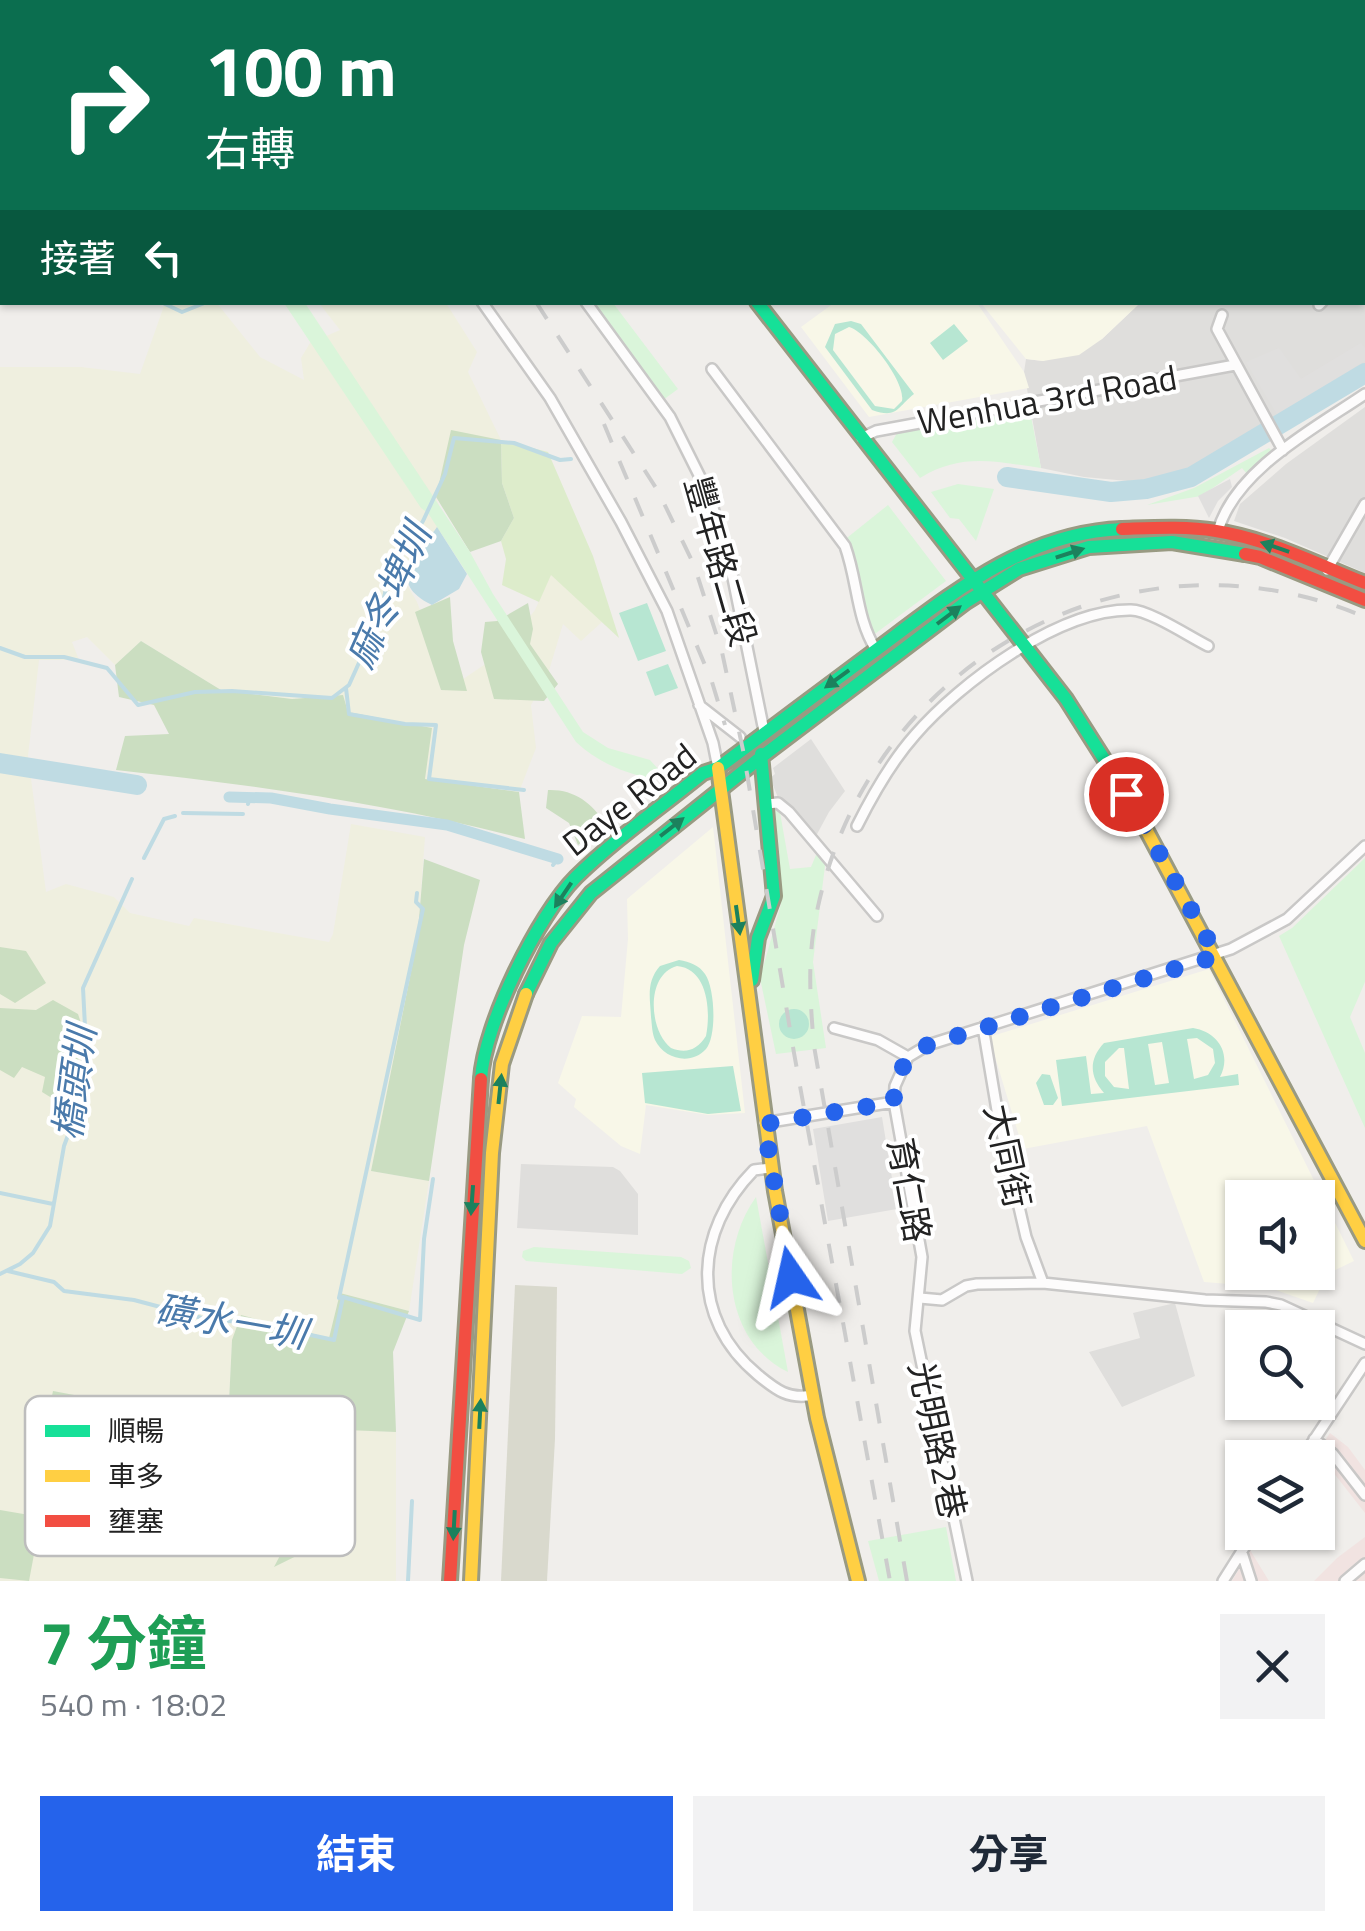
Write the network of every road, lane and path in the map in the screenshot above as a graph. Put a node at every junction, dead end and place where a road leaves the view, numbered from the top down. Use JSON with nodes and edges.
{"nodes":[{"id":1,"x":484,"y":305,"type":"edge"},
{"id":2,"x":588,"y":305,"type":"edge"},
{"id":3,"x":759,"y":305,"type":"edge"},
{"id":4,"x":1222,"y":315,"type":"dead end"},
{"id":5,"x":1235,"y":365,"type":"junction"},
{"id":6,"x":712,"y":369,"type":"dead end"},
{"id":7,"x":1365,"y":394,"type":"edge"},
{"id":8,"x":860,"y":438,"type":"junction"},
{"id":9,"x":1282,"y":447,"type":"junction"},
{"id":10,"x":1365,"y":504,"type":"edge"},
{"id":11,"x":1218,"y":531,"type":"junction"},
{"id":12,"x":1329,"y":568,"type":"junction"},
{"id":13,"x":971,"y":579,"type":"junction"},
{"id":14,"x":1321,"y":581,"type":"junction"},
{"id":15,"x":1365,"y":583,"type":"edge"},
{"id":16,"x":981,"y":592,"type":"junction"},
{"id":17,"x":1365,"y":600,"type":"edge"},
{"id":18,"x":1208,"y":646,"type":"dead end"},
{"id":19,"x":1024,"y":647,"type":"junction"},
{"id":20,"x":876,"y":650,"type":"junction"},
{"id":21,"x":697,"y":703,"type":"junction"},
{"id":22,"x":764,"y":731,"type":"junction"},
{"id":23,"x":740,"y":737,"type":"dead end"},
{"id":24,"x":760,"y":758,"type":"junction"},
{"id":25,"x":718,"y":768,"type":"junction"},
{"id":26,"x":720,"y":789,"type":"junction"},
{"id":27,"x":765,"y":804,"type":"junction"},
{"id":28,"x":858,"y":826,"type":"dead end"},
{"id":29,"x":1365,"y":846,"type":"edge"},
{"id":30,"x":876,"y":916,"type":"dead end"},
{"id":31,"x":1217,"y":956,"type":"junction"},
{"id":32,"x":751,"y":1002,"type":"junction"},
{"id":33,"x":983,"y":1027,"type":"junction"},
{"id":34,"x":834,"y":1028,"type":"dead end"},
{"id":35,"x":908,"y":1058,"type":"junction"},
{"id":36,"x":894,"y":1102,"type":"junction"},
{"id":37,"x":764,"y":1124,"type":"junction"},
{"id":38,"x":771,"y":1168,"type":"junction"},
{"id":39,"x":1365,"y":1241,"type":"edge"},
{"id":40,"x":1043,"y":1283,"type":"junction"},
{"id":41,"x":920,"y":1298,"type":"junction"},
{"id":42,"x":1365,"y":1344,"type":"edge"},
{"id":43,"x":1365,"y":1363,"type":"edge"},
{"id":44,"x":813,"y":1395,"type":"junction"},
{"id":45,"x":1314,"y":1439,"type":"joint"},
{"id":46,"x":1365,"y":1494,"type":"edge"},
{"id":47,"x":1244,"y":1550,"type":"edge"},
{"id":48,"x":1242,"y":1553,"type":"junction"},
{"id":49,"x":1365,"y":1564,"type":"edge"},
{"id":50,"x":450,"y":1581,"type":"edge"},
{"id":51,"x":471,"y":1581,"type":"edge"},
{"id":52,"x":858,"y":1581,"type":"edge"},
{"id":53,"x":967,"y":1581,"type":"edge"},
{"id":54,"x":1223,"y":1581,"type":"edge"},
{"id":55,"x":1251,"y":1581,"type":"edge"},
{"id":56,"x":1345,"y":1581,"type":"edge"}],
"edges":[{"from":1,"to":21,"type":"street"},
{"from":2,"to":22,"type":"street","name":"豐年路二段"},
{"from":3,"to":8,"type":"main road"},
{"from":4,"to":5,"type":"street","name":"Wenhua 3rd Road"},
{"from":5,"to":8,"type":"street","name":"Wenhua 3rd Road"},
{"from":5,"to":9,"type":"street","name":"Wenhua 3rd Road"},
{"from":6,"to":20,"type":"street"},
{"from":7,"to":9,"type":"street"},
{"from":8,"to":13,"type":"main road"},
{"from":9,"to":11,"type":"street"},
{"from":10,"to":12,"type":"street"},
{"from":12,"to":11,"type":"main road","name":"Daye Road","one_way":true},
{"from":11,"to":13,"type":"main road","name":"Daye Road"},
{"from":12,"to":14,"type":"street"},
{"from":12,"to":15,"type":"main road","name":"Daye Road"},
{"from":13,"to":16,"type":"main road"},
{"from":13,"to":20,"type":"main road","name":"Daye Road"},
{"from":16,"to":14,"type":"main road","name":"Daye Road","one_way":true},
{"from":14,"to":17,"type":"main road","name":"Daye Road"},
{"from":16,"to":19,"type":"main road"},
{"from":24,"to":16,"type":"main road","name":"Daye Road","one_way":true},
{"from":18,"to":19,"type":"street"},
{"from":19,"to":28,"type":"street"},
{"from":19,"to":31,"type":"main road"},
{"from":20,"to":22,"type":"main road","name":"Daye Road","one_way":true},
{"from":21,"to":23,"type":"street"},
{"from":21,"to":25,"type":"street"},
{"from":22,"to":24,"type":"main road"},
{"from":22,"to":25,"type":"main road","name":"Daye Road"},
{"from":24,"to":26,"type":"main road","name":"Daye Road"},
{"from":24,"to":27,"type":"main road"},
{"from":25,"to":26,"type":"main road"},
{"from":25,"to":50,"type":"main road","name":"Daye Road","one_way":true},
{"from":26,"to":32,"type":"main road","one_way":true},
{"from":51,"to":26,"type":"main road","name":"Daye Road","one_way":true},
{"from":27,"to":30,"type":"street"},
{"from":27,"to":32,"type":"main road"},
{"from":29,"to":31,"type":"street"},
{"from":31,"to":33,"type":"street"},
{"from":31,"to":39,"type":"main road"},
{"from":32,"to":37,"type":"main road"},
{"from":33,"to":35,"type":"street"},
{"from":33,"to":40,"type":"street","name":"大同街"},
{"from":34,"to":35,"type":"street"},
{"from":35,"to":36,"type":"street","name":"育仁路"},
{"from":36,"to":37,"type":"street"},
{"from":36,"to":41,"type":"street","name":"育仁路"},
{"from":37,"to":38,"type":"main road"},
{"from":38,"to":44,"type":"main road"},
{"from":38,"to":44,"type":"street"},
{"from":40,"to":41,"type":"street"},
{"from":40,"to":42,"type":"street"},
{"from":41,"to":53,"type":"street","name":"光明路2巷"},
{"from":43,"to":45,"type":"street"},
{"from":44,"to":52,"type":"main road"},
{"from":45,"to":46,"type":"street"},
{"from":47,"to":48,"type":"street"},
{"from":48,"to":54,"type":"street"},
{"from":48,"to":55,"type":"street"},
{"from":49,"to":56,"type":"street"}]}
